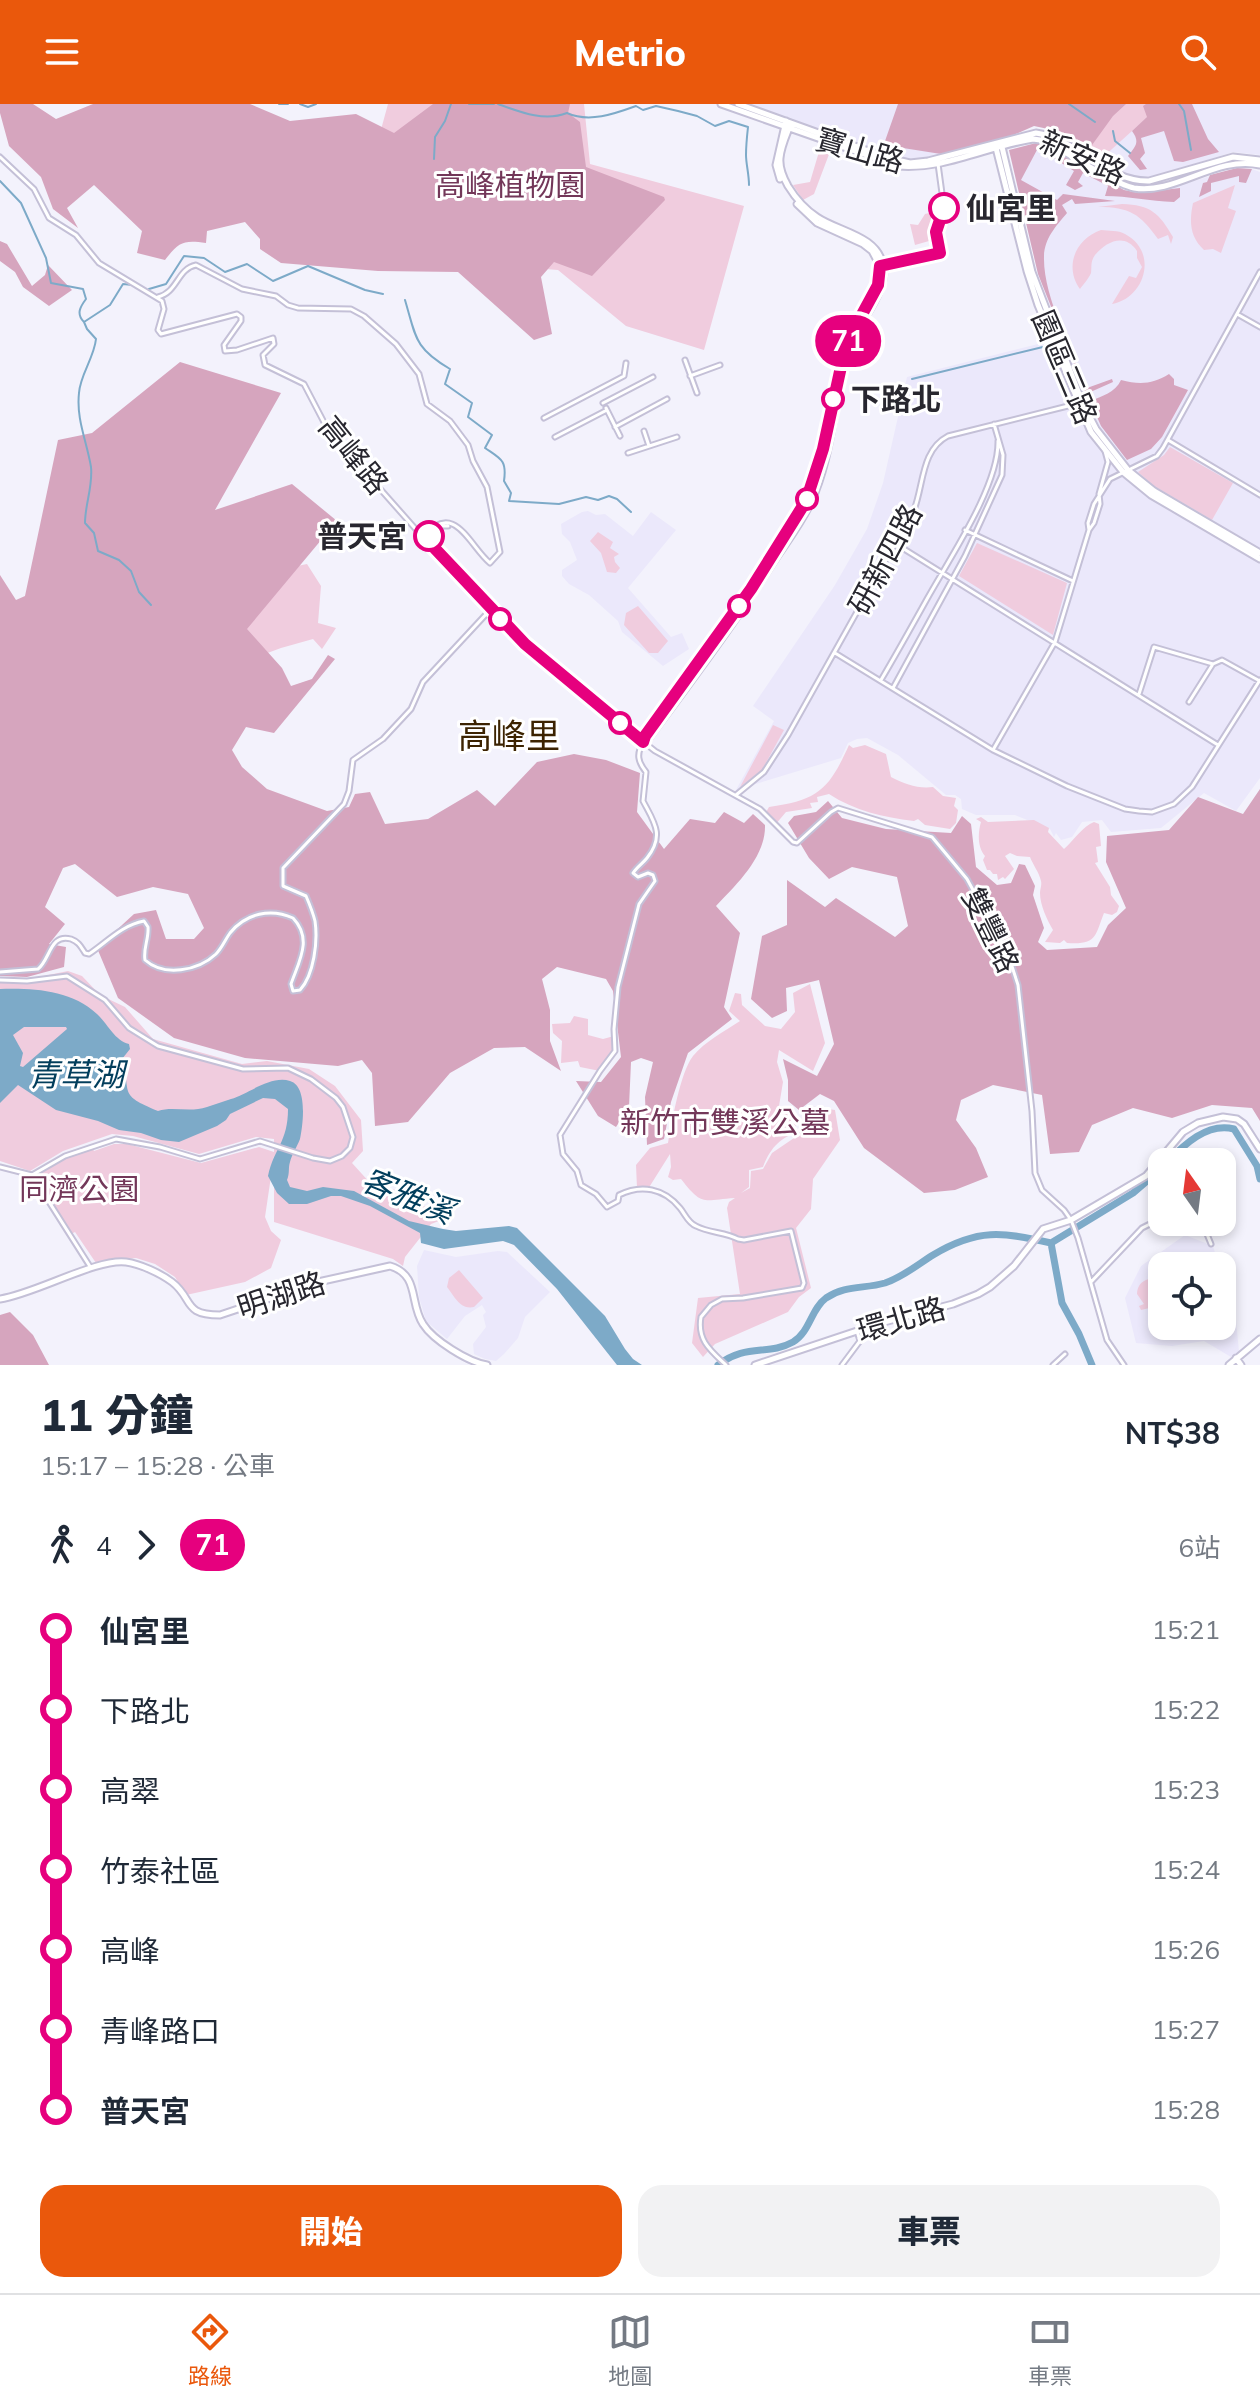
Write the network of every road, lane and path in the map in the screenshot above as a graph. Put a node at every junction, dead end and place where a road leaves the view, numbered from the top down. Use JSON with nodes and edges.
{"nodes":[{"id":1,"x":721,"y":104,"type":"edge"},
{"id":2,"x":738,"y":104,"type":"edge"},
{"id":3,"x":788,"y":125,"type":"junction"},
{"id":4,"x":998,"y":145,"type":"junction"},
{"id":5,"x":0,"y":157,"type":"edge"},
{"id":6,"x":938,"y":161,"type":"junction"},
{"id":7,"x":1260,"y":162,"type":"edge"},
{"id":8,"x":882,"y":266,"type":"junction"},
{"id":9,"x":1260,"y":272,"type":"edge"},
{"id":10,"x":158,"y":297,"type":"junction"},
{"id":11,"x":1237,"y":314,"type":"junction"},
{"id":12,"x":1260,"y":327,"type":"edge"},
{"id":13,"x":685,"y":360,"type":"dead end"},
{"id":14,"x":626,"y":363,"type":"dead end"},
{"id":15,"x":720,"y":365,"type":"dead end"},
{"id":16,"x":690,"y":376,"type":"junction"},
{"id":17,"x":653,"y":377,"type":"dead end"},
{"id":18,"x":697,"y":393,"type":"dead end"},
{"id":19,"x":667,"y":399,"type":"dead end"},
{"id":20,"x":1080,"y":403,"type":"junction"},
{"id":21,"x":607,"y":410,"type":"junction"},
{"id":22,"x":544,"y":418,"type":"dead end"},
{"id":23,"x":994,"y":424,"type":"junction"},
{"id":24,"x":615,"y":427,"type":"junction"},
{"id":25,"x":644,"y":431,"type":"dead end"},
{"id":26,"x":620,"y":436,"type":"dead end"},
{"id":27,"x":555,"y":437,"type":"dead end"},
{"id":28,"x":677,"y":437,"type":"dead end"},
{"id":29,"x":998,"y":438,"type":"junction"},
{"id":30,"x":1168,"y":440,"type":"junction"},
{"id":31,"x":650,"y":447,"type":"junction"},
{"id":32,"x":1104,"y":449,"type":"junction"},
{"id":33,"x":628,"y":453,"type":"dead end"},
{"id":34,"x":1125,"y":471,"type":"junction"},
{"id":35,"x":1099,"y":494,"type":"junction"},
{"id":36,"x":1260,"y":495,"type":"edge"},
{"id":37,"x":965,"y":530,"type":"junction"},
{"id":38,"x":975,"y":535,"type":"junction"},
{"id":39,"x":424,"y":537,"type":"junction"},
{"id":40,"x":896,"y":544,"type":"junction"},
{"id":41,"x":1260,"y":556,"type":"edge"},
{"id":42,"x":943,"y":572,"type":"junction"},
{"id":43,"x":953,"y":578,"type":"junction"},
{"id":44,"x":1073,"y":581,"type":"junction"},
{"id":45,"x":490,"y":609,"type":"junction"},
{"id":46,"x":1055,"y":642,"type":"junction"},
{"id":47,"x":834,"y":652,"type":"junction"},
{"id":48,"x":1213,"y":664,"type":"junction"},
{"id":49,"x":881,"y":680,"type":"junction"},
{"id":50,"x":1260,"y":680,"type":"edge"},
{"id":51,"x":893,"y":688,"type":"junction"},
{"id":52,"x":1139,"y":694,"type":"junction"},
{"id":53,"x":1189,"y":702,"type":"dead end"},
{"id":54,"x":643,"y":742,"type":"junction"},
{"id":55,"x":1218,"y":745,"type":"junction"},
{"id":56,"x":993,"y":750,"type":"junction"},
{"id":57,"x":736,"y":795,"type":"junction"},
{"id":58,"x":797,"y":843,"type":"joint"},
{"id":59,"x":0,"y":972,"type":"edge"},
{"id":60,"x":0,"y":980,"type":"edge"},
{"id":61,"x":1260,"y":1149,"type":"edge"},
{"id":62,"x":0,"y":1167,"type":"edge"},
{"id":63,"x":32,"y":1175,"type":"junction"},
{"id":64,"x":1071,"y":1220,"type":"junction"},
{"id":65,"x":1148,"y":1225,"type":"edge"},
{"id":66,"x":1208,"y":1236,"type":"edge"},
{"id":67,"x":1211,"y":1244,"type":"dead end"},
{"id":68,"x":91,"y":1268,"type":"junction"},
{"id":69,"x":1091,"y":1282,"type":"junction"},
{"id":70,"x":0,"y":1299,"type":"edge"},
{"id":71,"x":857,"y":1331,"type":"junction"},
{"id":72,"x":1260,"y":1339,"type":"edge"},
{"id":73,"x":1065,"y":1354,"type":"dead end"},
{"id":74,"x":1236,"y":1358,"type":"junction"},
{"id":75,"x":765,"y":1364,"type":"edge"},
{"id":76,"x":487,"y":1365,"type":"edge"},
{"id":77,"x":726,"y":1365,"type":"edge"},
{"id":78,"x":755,"y":1365,"type":"edge"},
{"id":79,"x":842,"y":1365,"type":"edge"},
{"id":80,"x":1053,"y":1365,"type":"edge"},
{"id":81,"x":1124,"y":1365,"type":"edge"},
{"id":82,"x":1229,"y":1365,"type":"edge"},
{"id":83,"x":1241,"y":1365,"type":"edge"}],
"edges":[{"from":1,"to":3,"type":"street","name":"寶山路"},
{"from":2,"to":3,"type":"street","name":"寶山路"},
{"from":3,"to":6,"type":"street","name":"寶山路"},
{"from":3,"to":8,"type":"street"},
{"from":4,"to":6,"type":"street","name":"寶山路"},
{"from":4,"to":7,"type":"street","name":"新安路"},
{"from":4,"to":7,"type":"street","name":"新安路"},
{"from":4,"to":20,"type":"street","name":"園區三路"},
{"from":5,"to":10,"type":"street"},
{"from":6,"to":8,"type":"street"},
{"from":8,"to":54,"type":"street"},
{"from":9,"to":11,"type":"street"},
{"from":10,"to":39,"type":"street","name":"高峰路"},
{"from":10,"to":39,"type":"street"},
{"from":11,"to":12,"type":"street"},
{"from":11,"to":30,"type":"street"},
{"from":13,"to":16,"type":"street"},
{"from":14,"to":22,"type":"street"},
{"from":15,"to":16,"type":"street"},
{"from":16,"to":18,"type":"street"},
{"from":17,"to":21,"type":"street"},
{"from":19,"to":24,"type":"street"},
{"from":20,"to":23,"type":"street","name":"研新四路"},
{"from":20,"to":32,"type":"street","name":"園區三路"},
{"from":20,"to":34,"type":"street","name":"園區三路"},
{"from":21,"to":24,"type":"street"},
{"from":21,"to":27,"type":"street"},
{"from":23,"to":29,"type":"street"},
{"from":23,"to":40,"type":"street","name":"研新四路"},
{"from":24,"to":26,"type":"street"},
{"from":25,"to":31,"type":"street"},
{"from":28,"to":31,"type":"street"},
{"from":29,"to":37,"type":"street"},
{"from":29,"to":38,"type":"street"},
{"from":30,"to":34,"type":"street"},
{"from":30,"to":36,"type":"street"},
{"from":31,"to":33,"type":"street"},
{"from":32,"to":34,"type":"street","name":"園區三路"},
{"from":32,"to":35,"type":"street"},
{"from":34,"to":35,"type":"street"},
{"from":34,"to":41,"type":"street","name":"園區三路"},
{"from":35,"to":44,"type":"street"},
{"from":37,"to":38,"type":"street"},
{"from":37,"to":42,"type":"street"},
{"from":38,"to":43,"type":"street"},
{"from":38,"to":44,"type":"street"},
{"from":39,"to":45,"type":"street","name":"高峰路"},
{"from":40,"to":42,"type":"street"},
{"from":40,"to":47,"type":"street","name":"研新四路"},
{"from":42,"to":43,"type":"street"},
{"from":42,"to":49,"type":"street"},
{"from":43,"to":46,"type":"street"},
{"from":43,"to":51,"type":"street"},
{"from":44,"to":46,"type":"street"},
{"from":45,"to":54,"type":"street","name":"高峰路"},
{"from":45,"to":59,"type":"street"},
{"from":46,"to":52,"type":"street"},
{"from":46,"to":56,"type":"street"},
{"from":47,"to":49,"type":"street"},
{"from":47,"to":57,"type":"street","name":"研新四路"},
{"from":48,"to":50,"type":"street"},
{"from":48,"to":52,"type":"street"},
{"from":48,"to":53,"type":"street"},
{"from":49,"to":51,"type":"street"},
{"from":50,"to":55,"type":"street"},
{"from":51,"to":56,"type":"street"},
{"from":52,"to":55,"type":"street"},
{"from":54,"to":57,"type":"street","name":"高峰路"},
{"from":54,"to":77,"type":"street"},
{"from":55,"to":56,"type":"street"},
{"from":57,"to":58,"type":"street","name":"高峰路"},
{"from":58,"to":64,"type":"street","name":"雙豐路"},
{"from":60,"to":63,"type":"street"},
{"from":61,"to":64,"type":"street"},
{"from":62,"to":63,"type":"street"},
{"from":63,"to":68,"type":"street"},
{"from":64,"to":69,"type":"street"},
{"from":64,"to":71,"type":"street","name":"環北路"},
{"from":65,"to":69,"type":"street"},
{"from":66,"to":67,"type":"street"},
{"from":68,"to":70,"type":"street","name":"明湖路"},
{"from":68,"to":76,"type":"street","name":"明湖路"},
{"from":69,"to":81,"type":"street"},
{"from":71,"to":75,"type":"street","name":"環北路"},
{"from":71,"to":79,"type":"street"},
{"from":72,"to":74,"type":"street"},
{"from":73,"to":80,"type":"street"},
{"from":74,"to":82,"type":"street"},
{"from":74,"to":83,"type":"street"},
{"from":75,"to":78,"type":"street","name":"環北路"}]}
